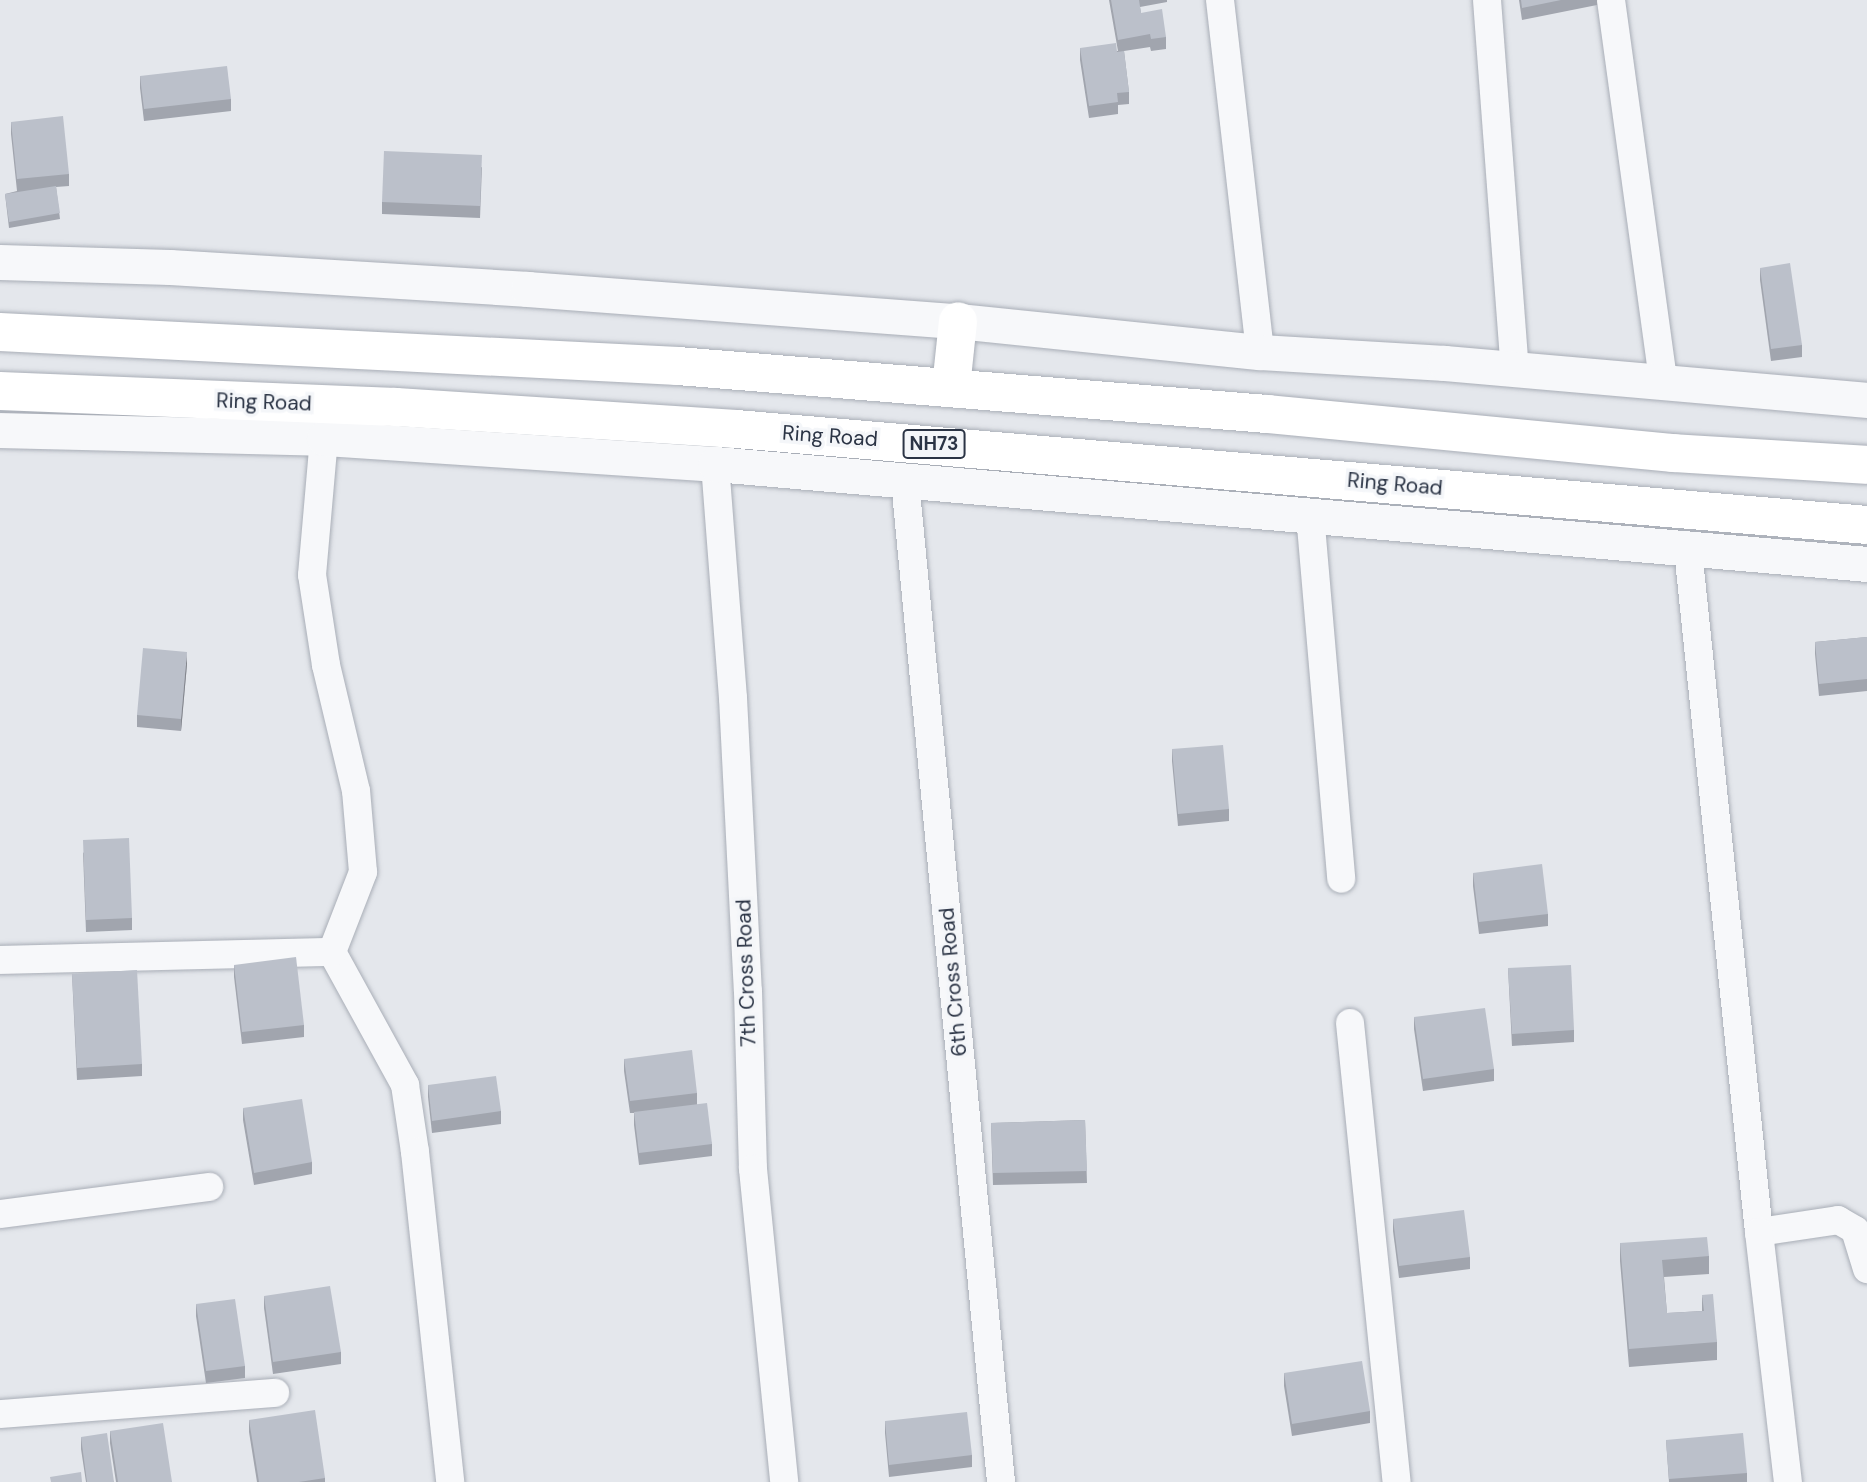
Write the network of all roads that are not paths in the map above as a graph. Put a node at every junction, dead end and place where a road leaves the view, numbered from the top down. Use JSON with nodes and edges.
{"nodes":[{"id":1,"x":1220,"y":0,"type":"edge"},
{"id":2,"x":1487,"y":0,"type":"edge"},
{"id":3,"x":1611,"y":0,"type":"edge"},
{"id":4,"x":0,"y":262,"type":"edge"},
{"id":5,"x":958,"y":321,"type":"junction"},
{"id":6,"x":0,"y":332,"type":"edge"},
{"id":7,"x":1260,"y":352,"type":"junction"},
{"id":8,"x":529,"y":358,"type":"junction"},
{"id":9,"x":1515,"y":371,"type":"junction"},
{"id":10,"x":1664,"y":384,"type":"junction"},
{"id":11,"x":951,"y":387,"type":"junction"},
{"id":12,"x":0,"y":391,"type":"edge"},
{"id":13,"x":1867,"y":400,"type":"edge"},
{"id":14,"x":522,"y":416,"type":"junction"},
{"id":15,"x":0,"y":430,"type":"edge"},
{"id":16,"x":324,"y":438,"type":"junction"},
{"id":17,"x":715,"y":464,"type":"junction"},
{"id":18,"x":1867,"y":465,"type":"edge"},
{"id":19,"x":905,"y":481,"type":"junction"},
{"id":20,"x":1310,"y":514,"type":"junction"},
{"id":21,"x":1867,"y":525,"type":"edge"},
{"id":22,"x":1688,"y":550,"type":"junction"},
{"id":23,"x":1867,"y":564,"type":"edge"},
{"id":24,"x":1341,"y":879,"type":"dead end"},
{"id":25,"x":332,"y":952,"type":"junction"},
{"id":26,"x":0,"y":960,"type":"edge"},
{"id":27,"x":1350,"y":1023,"type":"dead end"},
{"id":28,"x":209,"y":1187,"type":"dead end"},
{"id":29,"x":0,"y":1214,"type":"edge"},
{"id":30,"x":1759,"y":1232,"type":"junction"},
{"id":31,"x":1867,"y":1269,"type":"edge"},
{"id":32,"x":275,"y":1393,"type":"dead end"},
{"id":33,"x":0,"y":1414,"type":"edge"},
{"id":34,"x":450,"y":1482,"type":"edge"},
{"id":35,"x":784,"y":1482,"type":"edge"},
{"id":36,"x":1001,"y":1482,"type":"edge"},
{"id":37,"x":1397,"y":1482,"type":"edge"},
{"id":38,"x":1788,"y":1482,"type":"edge"}],
"edges":[{"from":1,"to":7,"type":"street"},
{"from":2,"to":9,"type":"street"},
{"from":3,"to":10,"type":"street"},
{"from":4,"to":5,"type":"street"},
{"from":5,"to":7,"type":"street"},
{"from":5,"to":11,"type":"highway"},
{"from":6,"to":8,"type":"highway"},
{"from":7,"to":9,"type":"street"},
{"from":8,"to":11,"type":"highway"},
{"from":8,"to":14,"type":"highway"},
{"from":9,"to":10,"type":"street"},
{"from":10,"to":13,"type":"street"},
{"from":11,"to":18,"type":"highway"},
{"from":12,"to":14,"type":"highway","name":"Ring Road","number":"NH73"},
{"from":14,"to":21,"type":"highway","name":"Ring Road","number":"NH73"},
{"from":15,"to":16,"type":"street"},
{"from":16,"to":17,"type":"street"},
{"from":16,"to":25,"type":"street"},
{"from":17,"to":19,"type":"street"},
{"from":17,"to":35,"type":"street","name":"7th Cross Road"},
{"from":19,"to":20,"type":"street"},
{"from":19,"to":36,"type":"street","name":"6th Cross Road"},
{"from":20,"to":22,"type":"street"},
{"from":20,"to":24,"type":"street"},
{"from":22,"to":23,"type":"street"},
{"from":22,"to":30,"type":"street"},
{"from":25,"to":26,"type":"street"},
{"from":25,"to":34,"type":"street"},
{"from":27,"to":37,"type":"street"},
{"from":28,"to":29,"type":"street"},
{"from":30,"to":31,"type":"street"},
{"from":30,"to":38,"type":"street"},
{"from":32,"to":33,"type":"street"}]}
